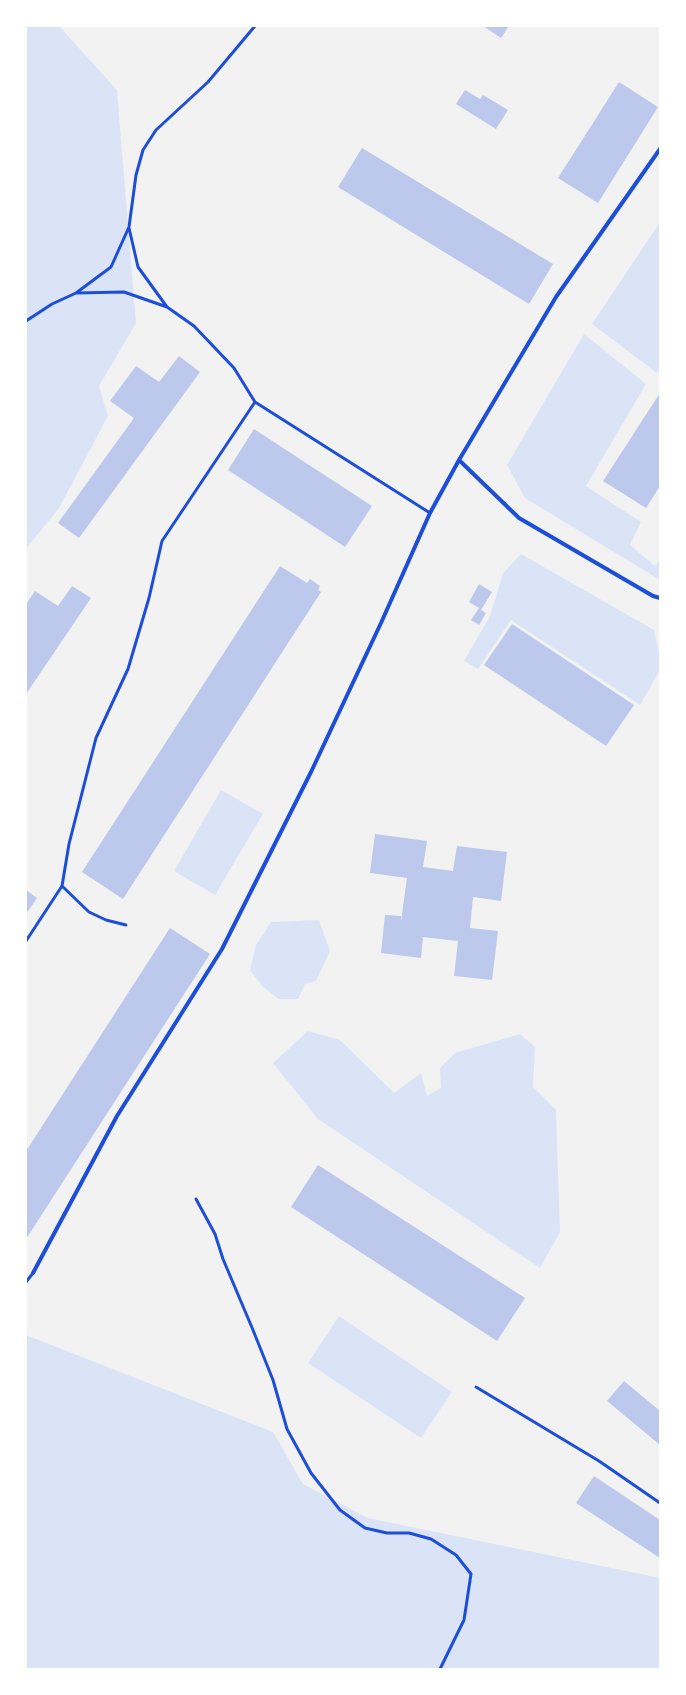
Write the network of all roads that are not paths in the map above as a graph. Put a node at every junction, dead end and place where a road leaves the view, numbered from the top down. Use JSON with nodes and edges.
{"nodes":[{"id":1,"x":255,"y":26,"type":"edge"},
{"id":2,"x":660,"y":149,"type":"edge"},
{"id":3,"x":129,"y":227,"type":"junction"},
{"id":4,"x":76,"y":293,"type":"junction"},
{"id":5,"x":168,"y":307,"type":"junction"},
{"id":6,"x":26,"y":321,"type":"edge"},
{"id":7,"x":255,"y":402,"type":"junction"},
{"id":8,"x":458,"y":460,"type":"junction"},
{"id":9,"x":430,"y":513,"type":"junction"},
{"id":10,"x":660,"y":598,"type":"edge"},
{"id":11,"x":62,"y":886,"type":"junction"},
{"id":12,"x":126,"y":925,"type":"dead end"},
{"id":13,"x":26,"y":941,"type":"edge"},
{"id":14,"x":196,"y":1199,"type":"dead end"},
{"id":15,"x":33,"y":1273,"type":"joint"},
{"id":16,"x":26,"y":1282,"type":"edge"},
{"id":17,"x":476,"y":1387,"type":"dead end"},
{"id":18,"x":660,"y":1504,"type":"edge"},
{"id":19,"x":440,"y":1669,"type":"edge"}],
"edges":[{"from":1,"to":3,"type":"lane"},
{"from":2,"to":8,"type":"street"},
{"from":3,"to":4,"type":"lane"},
{"from":3,"to":5,"type":"lane"},
{"from":4,"to":5,"type":"lane"},
{"from":4,"to":6,"type":"lane"},
{"from":5,"to":7,"type":"lane"},
{"from":7,"to":9,"type":"lane"},
{"from":7,"to":11,"type":"lane"},
{"from":8,"to":9,"type":"street"},
{"from":8,"to":10,"type":"street"},
{"from":9,"to":15,"type":"street"},
{"from":11,"to":12,"type":"lane"},
{"from":11,"to":13,"type":"lane"},
{"from":14,"to":19,"type":"lane"},
{"from":15,"to":16,"type":"lane"},
{"from":17,"to":18,"type":"lane"}]}
